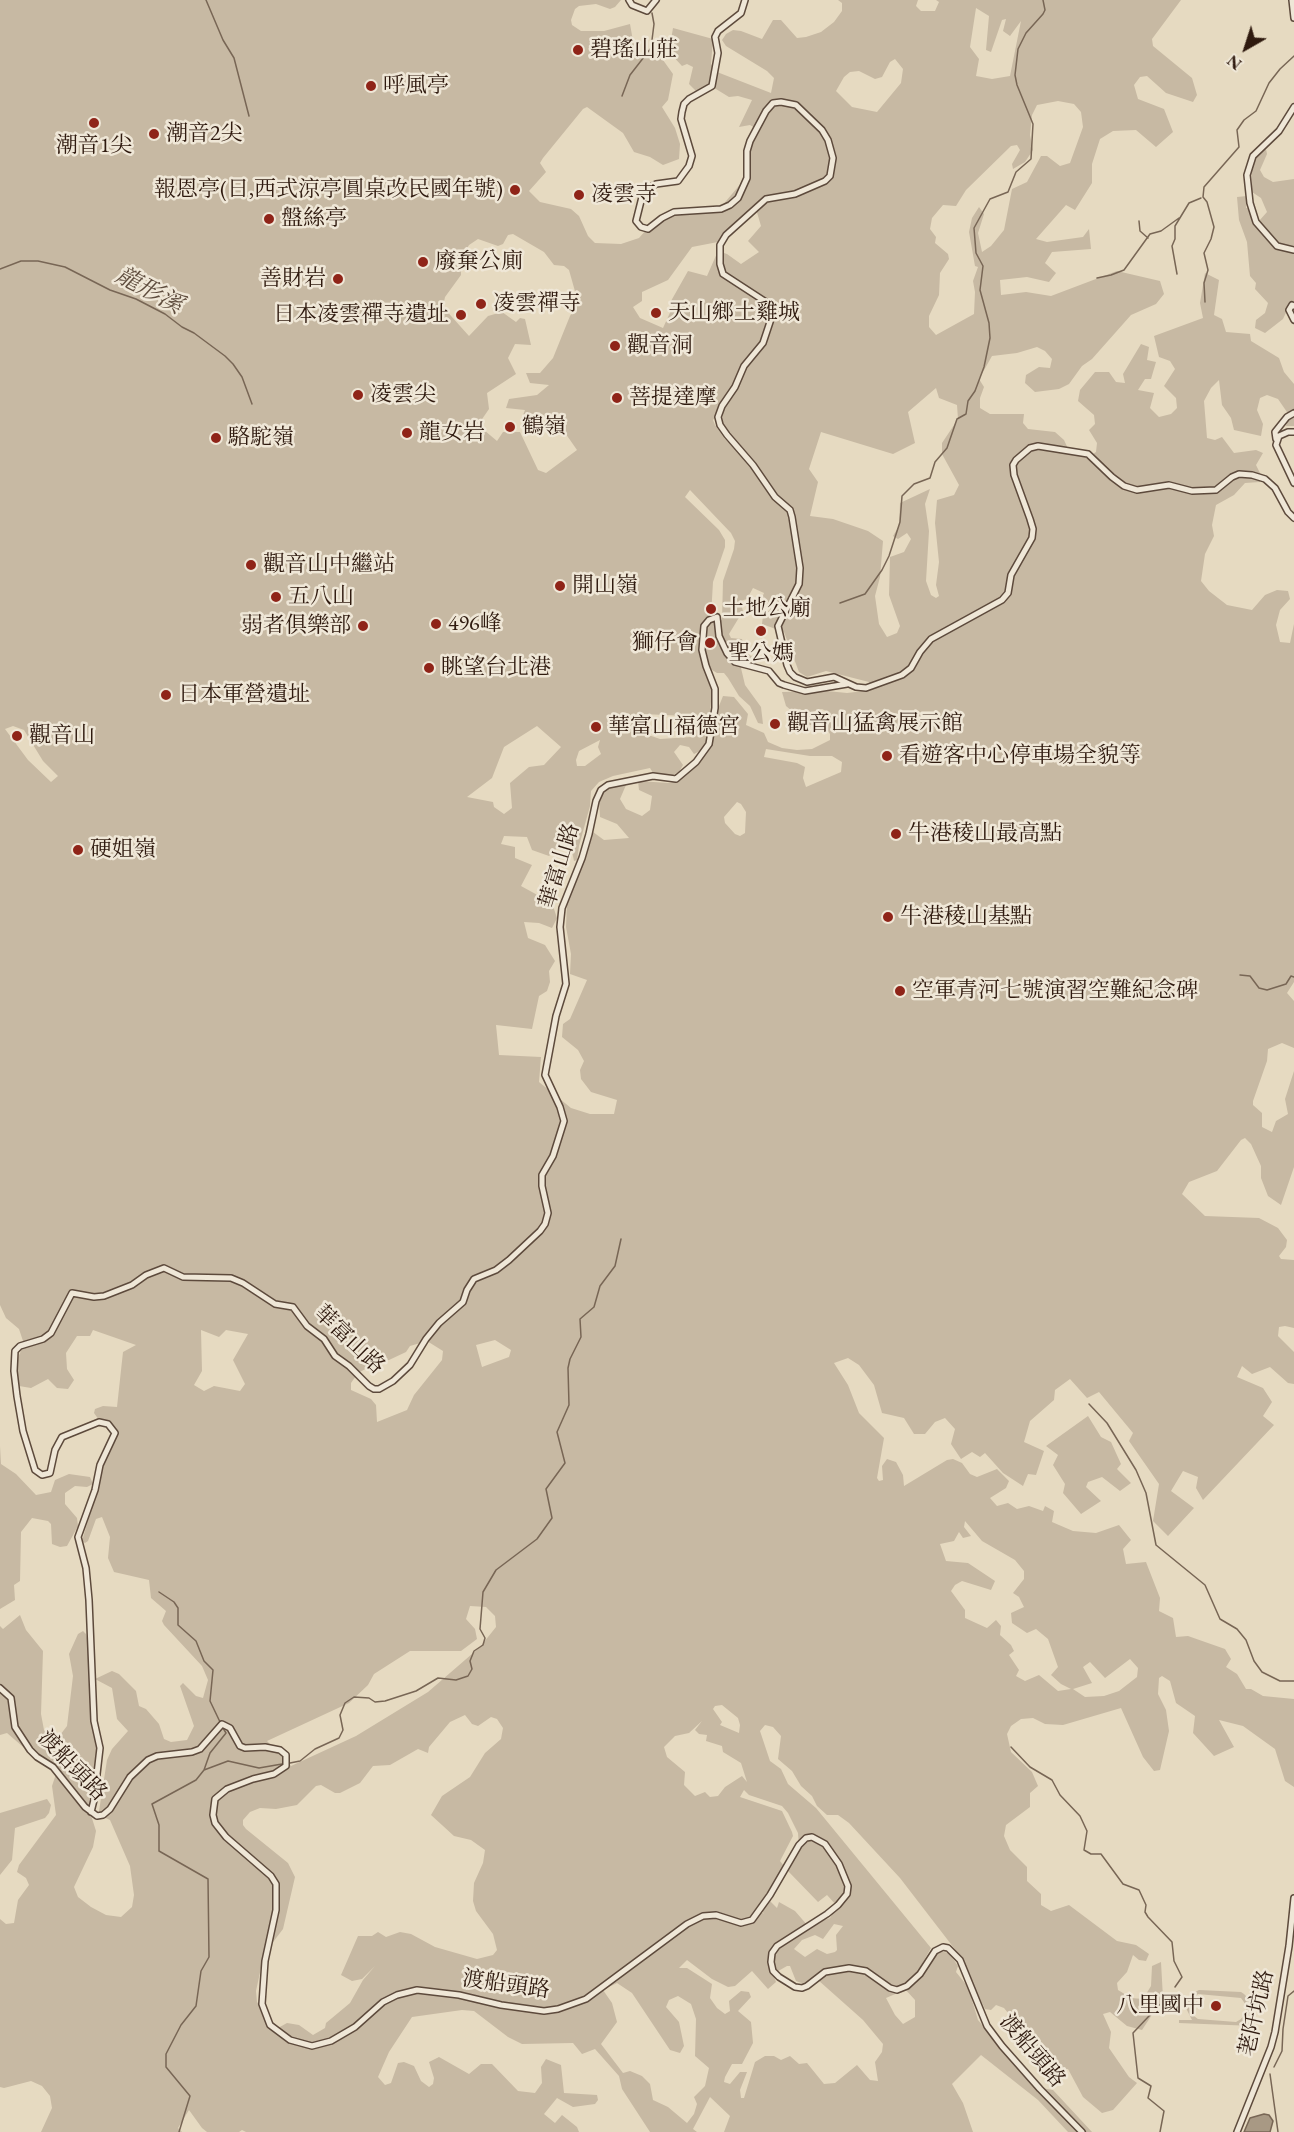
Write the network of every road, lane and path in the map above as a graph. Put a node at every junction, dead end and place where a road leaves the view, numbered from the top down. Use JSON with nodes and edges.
{"nodes":[{"id":1,"x":629,"y":0,"type":"edge"},
{"id":2,"x":656,"y":0,"type":"edge"},
{"id":3,"x":745,"y":0,"type":"edge"},
{"id":4,"x":1292,"y":0,"type":"edge"},
{"id":5,"x":1294,"y":18,"type":"edge"},
{"id":6,"x":1294,"y":107,"type":"edge"},
{"id":7,"x":1294,"y":250,"type":"edge"},
{"id":8,"x":1294,"y":306,"type":"edge"},
{"id":9,"x":1294,"y":320,"type":"edge"},
{"id":10,"x":1294,"y":413,"type":"edge"},
{"id":11,"x":1294,"y":432,"type":"edge"},
{"id":12,"x":1276,"y":439,"type":"junction"},
{"id":13,"x":1294,"y":483,"type":"edge"},
{"id":14,"x":1294,"y":518,"type":"edge"},
{"id":15,"x":847,"y":684,"type":"junction"},
{"id":16,"x":0,"y":1688,"type":"edge"},
{"id":17,"x":91,"y":1812,"type":"junction"},
{"id":18,"x":1294,"y":1899,"type":"edge"},
{"id":19,"x":1082,"y":2132,"type":"edge"},
{"id":20,"x":1237,"y":2132,"type":"edge"}],
"edges":[{"from":1,"to":2,"type":"street"},
{"from":3,"to":15,"type":"street"},
{"from":4,"to":5,"type":"street"},
{"from":6,"to":7,"type":"street"},
{"from":8,"to":9,"type":"street"},
{"from":10,"to":12,"type":"street"},
{"from":11,"to":12,"type":"street"},
{"from":12,"to":13,"type":"street"},
{"from":14,"to":15,"type":"street"},
{"from":15,"to":17,"type":"street","name":"華富山路"},
{"from":16,"to":17,"type":"street","name":"渡船頭路"},
{"from":17,"to":19,"type":"street","name":"渡船頭路"},
{"from":18,"to":20,"type":"street","name":"荖阡坑路"}]}
